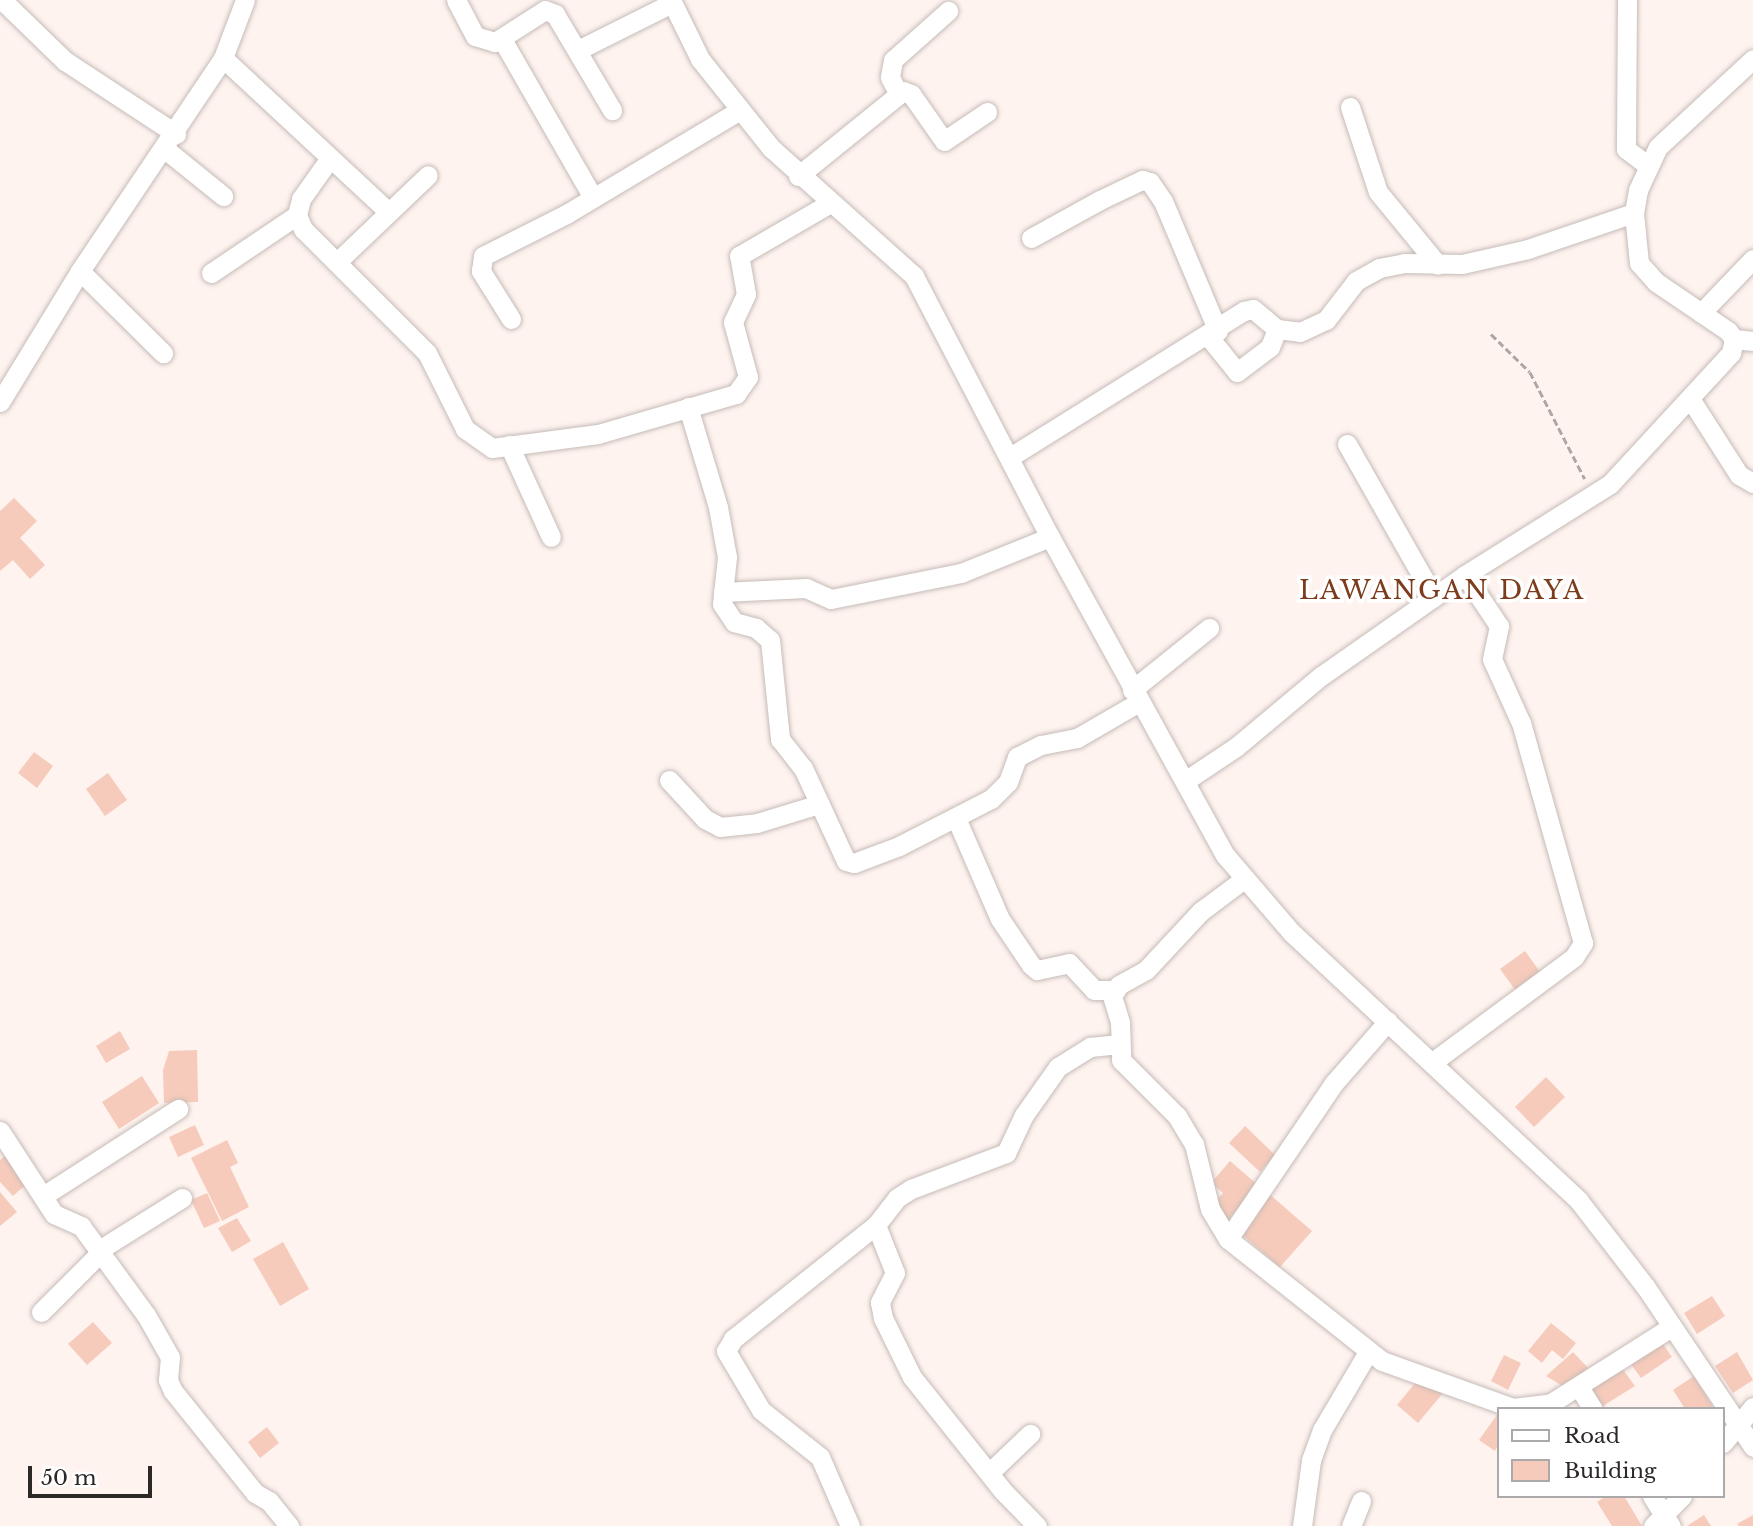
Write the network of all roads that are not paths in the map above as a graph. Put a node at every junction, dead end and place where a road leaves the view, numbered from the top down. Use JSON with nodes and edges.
{"nodes":[{"id":1,"x":2,"y":0,"type":"edge"},
{"id":2,"x":245,"y":0,"type":"edge"},
{"id":3,"x":456,"y":0,"type":"edge"},
{"id":4,"x":1627,"y":0,"type":"edge"},
{"id":5,"x":671,"y":1,"type":"edge"},
{"id":6,"x":948,"y":11,"type":"dead end"},
{"id":7,"x":503,"y":41,"type":"junction"},
{"id":8,"x":578,"y":50,"type":"junction"},
{"id":9,"x":223,"y":58,"type":"junction"},
{"id":10,"x":1753,"y":59,"type":"edge"},
{"id":11,"x":898,"y":93,"type":"junction"},
{"id":12,"x":1350,"y":107,"type":"dead end"},
{"id":13,"x":612,"y":110,"type":"dead end"},
{"id":14,"x":740,"y":110,"type":"junction"},
{"id":15,"x":987,"y":112,"type":"dead end"},
{"id":16,"x":171,"y":142,"type":"junction"},
{"id":17,"x":330,"y":159,"type":"junction"},
{"id":18,"x":1647,"y":165,"type":"junction"},
{"id":19,"x":428,"y":175,"type":"dead end"},
{"id":20,"x":798,"y":176,"type":"junction"},
{"id":21,"x":223,"y":196,"type":"dead end"},
{"id":22,"x":592,"y":196,"type":"junction"},
{"id":23,"x":830,"y":203,"type":"junction"},
{"id":24,"x":389,"y":212,"type":"junction"},
{"id":25,"x":1634,"y":213,"type":"junction"},
{"id":26,"x":297,"y":215,"type":"junction"},
{"id":27,"x":1031,"y":238,"type":"dead end"},
{"id":28,"x":1753,"y":259,"type":"edge"},
{"id":29,"x":338,"y":261,"type":"junction"},
{"id":30,"x":1438,"y":265,"type":"junction"},
{"id":31,"x":80,"y":271,"type":"junction"},
{"id":32,"x":211,"y":273,"type":"dead end"},
{"id":33,"x":1700,"y":313,"type":"junction"},
{"id":34,"x":511,"y":319,"type":"dead end"},
{"id":35,"x":1278,"y":329,"type":"junction"},
{"id":36,"x":1213,"y":333,"type":"junction"},
{"id":37,"x":1743,"y":340,"type":"edge"},
{"id":38,"x":163,"y":353,"type":"dead end"},
{"id":39,"x":1692,"y":400,"type":"junction"},
{"id":40,"x":0,"y":402,"type":"edge"},
{"id":41,"x":688,"y":407,"type":"junction"},
{"id":42,"x":1347,"y":444,"type":"dead end"},
{"id":43,"x":509,"y":446,"type":"junction"},
{"id":44,"x":1010,"y":457,"type":"junction"},
{"id":45,"x":1753,"y":483,"type":"edge"},
{"id":46,"x":551,"y":537,"type":"dead end"},
{"id":47,"x":1050,"y":537,"type":"junction"},
{"id":48,"x":1465,"y":575,"type":"junction"},
{"id":49,"x":723,"y":592,"type":"junction"},
{"id":50,"x":1434,"y":597,"type":"junction"},
{"id":51,"x":1209,"y":628,"type":"dead end"},
{"id":52,"x":1136,"y":696,"type":"junction"},
{"id":53,"x":669,"y":780,"type":"dead end"},
{"id":54,"x":1185,"y":781,"type":"junction"},
{"id":55,"x":819,"y":804,"type":"junction"},
{"id":56,"x":956,"y":818,"type":"junction"},
{"id":57,"x":1244,"y":879,"type":"junction"},
{"id":58,"x":1114,"y":990,"type":"junction"},
{"id":59,"x":1388,"y":1021,"type":"junction"},
{"id":60,"x":1117,"y":1044,"type":"junction"},
{"id":61,"x":1434,"y":1061,"type":"junction"},
{"id":62,"x":178,"y":1109,"type":"dead end"},
{"id":63,"x":0,"y":1131,"type":"edge"},
{"id":64,"x":43,"y":1196,"type":"junction"},
{"id":65,"x":182,"y":1198,"type":"dead end"},
{"id":66,"x":876,"y":1225,"type":"junction"},
{"id":67,"x":1228,"y":1239,"type":"junction"},
{"id":68,"x":100,"y":1251,"type":"junction"},
{"id":69,"x":41,"y":1312,"type":"dead end"},
{"id":70,"x":1671,"y":1327,"type":"junction"},
{"id":71,"x":1368,"y":1352,"type":"junction"},
{"id":72,"x":1579,"y":1387,"type":"junction"},
{"id":73,"x":1510,"y":1407,"type":"edge"},
{"id":74,"x":1521,"y":1407,"type":"edge"},
{"id":75,"x":1592,"y":1407,"type":"edge"},
{"id":76,"x":1753,"y":1407,"type":"edge"},
{"id":77,"x":1738,"y":1424,"type":"junction"},
{"id":78,"x":1030,"y":1434,"type":"dead end"},
{"id":79,"x":1725,"y":1440,"type":"edge"},
{"id":80,"x":1753,"y":1447,"type":"edge"},
{"id":81,"x":989,"y":1473,"type":"junction"},
{"id":82,"x":1652,"y":1498,"type":"edge"},
{"id":83,"x":1681,"y":1498,"type":"edge"},
{"id":84,"x":1361,"y":1501,"type":"dead end"},
{"id":85,"x":1663,"y":1523,"type":"edge"},
{"id":86,"x":289,"y":1526,"type":"edge"},
{"id":87,"x":850,"y":1526,"type":"edge"},
{"id":88,"x":1037,"y":1526,"type":"edge"},
{"id":89,"x":1301,"y":1526,"type":"edge"},
{"id":90,"x":1350,"y":1526,"type":"edge"}],
"edges":[{"from":1,"to":16,"type":"street"},
{"from":2,"to":9,"type":"street"},
{"from":3,"to":7,"type":"street"},
{"from":4,"to":18,"type":"street"},
{"from":5,"to":8,"type":"street"},
{"from":5,"to":14,"type":"street"},
{"from":6,"to":11,"type":"street"},
{"from":7,"to":8,"type":"street"},
{"from":7,"to":22,"type":"street"},
{"from":8,"to":13,"type":"street"},
{"from":9,"to":16,"type":"street"},
{"from":9,"to":17,"type":"street"},
{"from":10,"to":18,"type":"street"},
{"from":11,"to":15,"type":"street"},
{"from":11,"to":20,"type":"street"},
{"from":12,"to":30,"type":"street"},
{"from":14,"to":20,"type":"street"},
{"from":14,"to":22,"type":"street"},
{"from":16,"to":21,"type":"street"},
{"from":16,"to":31,"type":"street"},
{"from":17,"to":24,"type":"street"},
{"from":17,"to":26,"type":"street"},
{"from":18,"to":25,"type":"street"},
{"from":19,"to":24,"type":"street"},
{"from":20,"to":23,"type":"street"},
{"from":22,"to":34,"type":"street"},
{"from":23,"to":41,"type":"street"},
{"from":23,"to":44,"type":"street"},
{"from":24,"to":29,"type":"street"},
{"from":25,"to":30,"type":"street"},
{"from":25,"to":33,"type":"street"},
{"from":26,"to":29,"type":"street"},
{"from":26,"to":32,"type":"street"},
{"from":27,"to":36,"type":"street"},
{"from":28,"to":33,"type":"street"},
{"from":29,"to":43,"type":"street"},
{"from":30,"to":35,"type":"street"},
{"from":31,"to":38,"type":"street"},
{"from":31,"to":40,"type":"street"},
{"from":33,"to":37,"type":"street"},
{"from":35,"to":36,"type":"street"},
{"from":35,"to":36,"type":"street"},
{"from":36,"to":44,"type":"street"},
{"from":37,"to":39,"type":"street"},
{"from":39,"to":45,"type":"street"},
{"from":39,"to":48,"type":"street"},
{"from":41,"to":43,"type":"street"},
{"from":41,"to":49,"type":"street"},
{"from":42,"to":50,"type":"street"},
{"from":43,"to":46,"type":"street"},
{"from":44,"to":47,"type":"street"},
{"from":47,"to":49,"type":"street"},
{"from":47,"to":52,"type":"street"},
{"from":48,"to":50,"type":"street"},
{"from":48,"to":61,"type":"street"},
{"from":49,"to":55,"type":"street"},
{"from":50,"to":54,"type":"street"},
{"from":51,"to":52,"type":"street"},
{"from":52,"to":54,"type":"street"},
{"from":52,"to":56,"type":"street"},
{"from":53,"to":55,"type":"street"},
{"from":54,"to":57,"type":"street"},
{"from":55,"to":56,"type":"street"},
{"from":56,"to":58,"type":"street"},
{"from":57,"to":58,"type":"street"},
{"from":57,"to":59,"type":"street"},
{"from":58,"to":60,"type":"street"},
{"from":59,"to":61,"type":"street"},
{"from":59,"to":67,"type":"street"},
{"from":60,"to":66,"type":"street"},
{"from":60,"to":67,"type":"street"},
{"from":61,"to":70,"type":"street"},
{"from":62,"to":64,"type":"street"},
{"from":63,"to":64,"type":"street"},
{"from":64,"to":68,"type":"street"},
{"from":65,"to":68,"type":"street"},
{"from":66,"to":81,"type":"street"},
{"from":66,"to":87,"type":"street"},
{"from":67,"to":71,"type":"street"},
{"from":68,"to":69,"type":"street"},
{"from":68,"to":86,"type":"street"},
{"from":70,"to":72,"type":"street"},
{"from":70,"to":77,"type":"street"},
{"from":71,"to":73,"type":"street"},
{"from":71,"to":89,"type":"street"},
{"from":72,"to":74,"type":"street"},
{"from":72,"to":75,"type":"street"},
{"from":76,"to":77,"type":"street"},
{"from":77,"to":79,"type":"street"},
{"from":77,"to":80,"type":"street"},
{"from":78,"to":81,"type":"street"},
{"from":81,"to":88,"type":"street"},
{"from":82,"to":85,"type":"street"},
{"from":83,"to":85,"type":"street"},
{"from":84,"to":90,"type":"street"}]}
